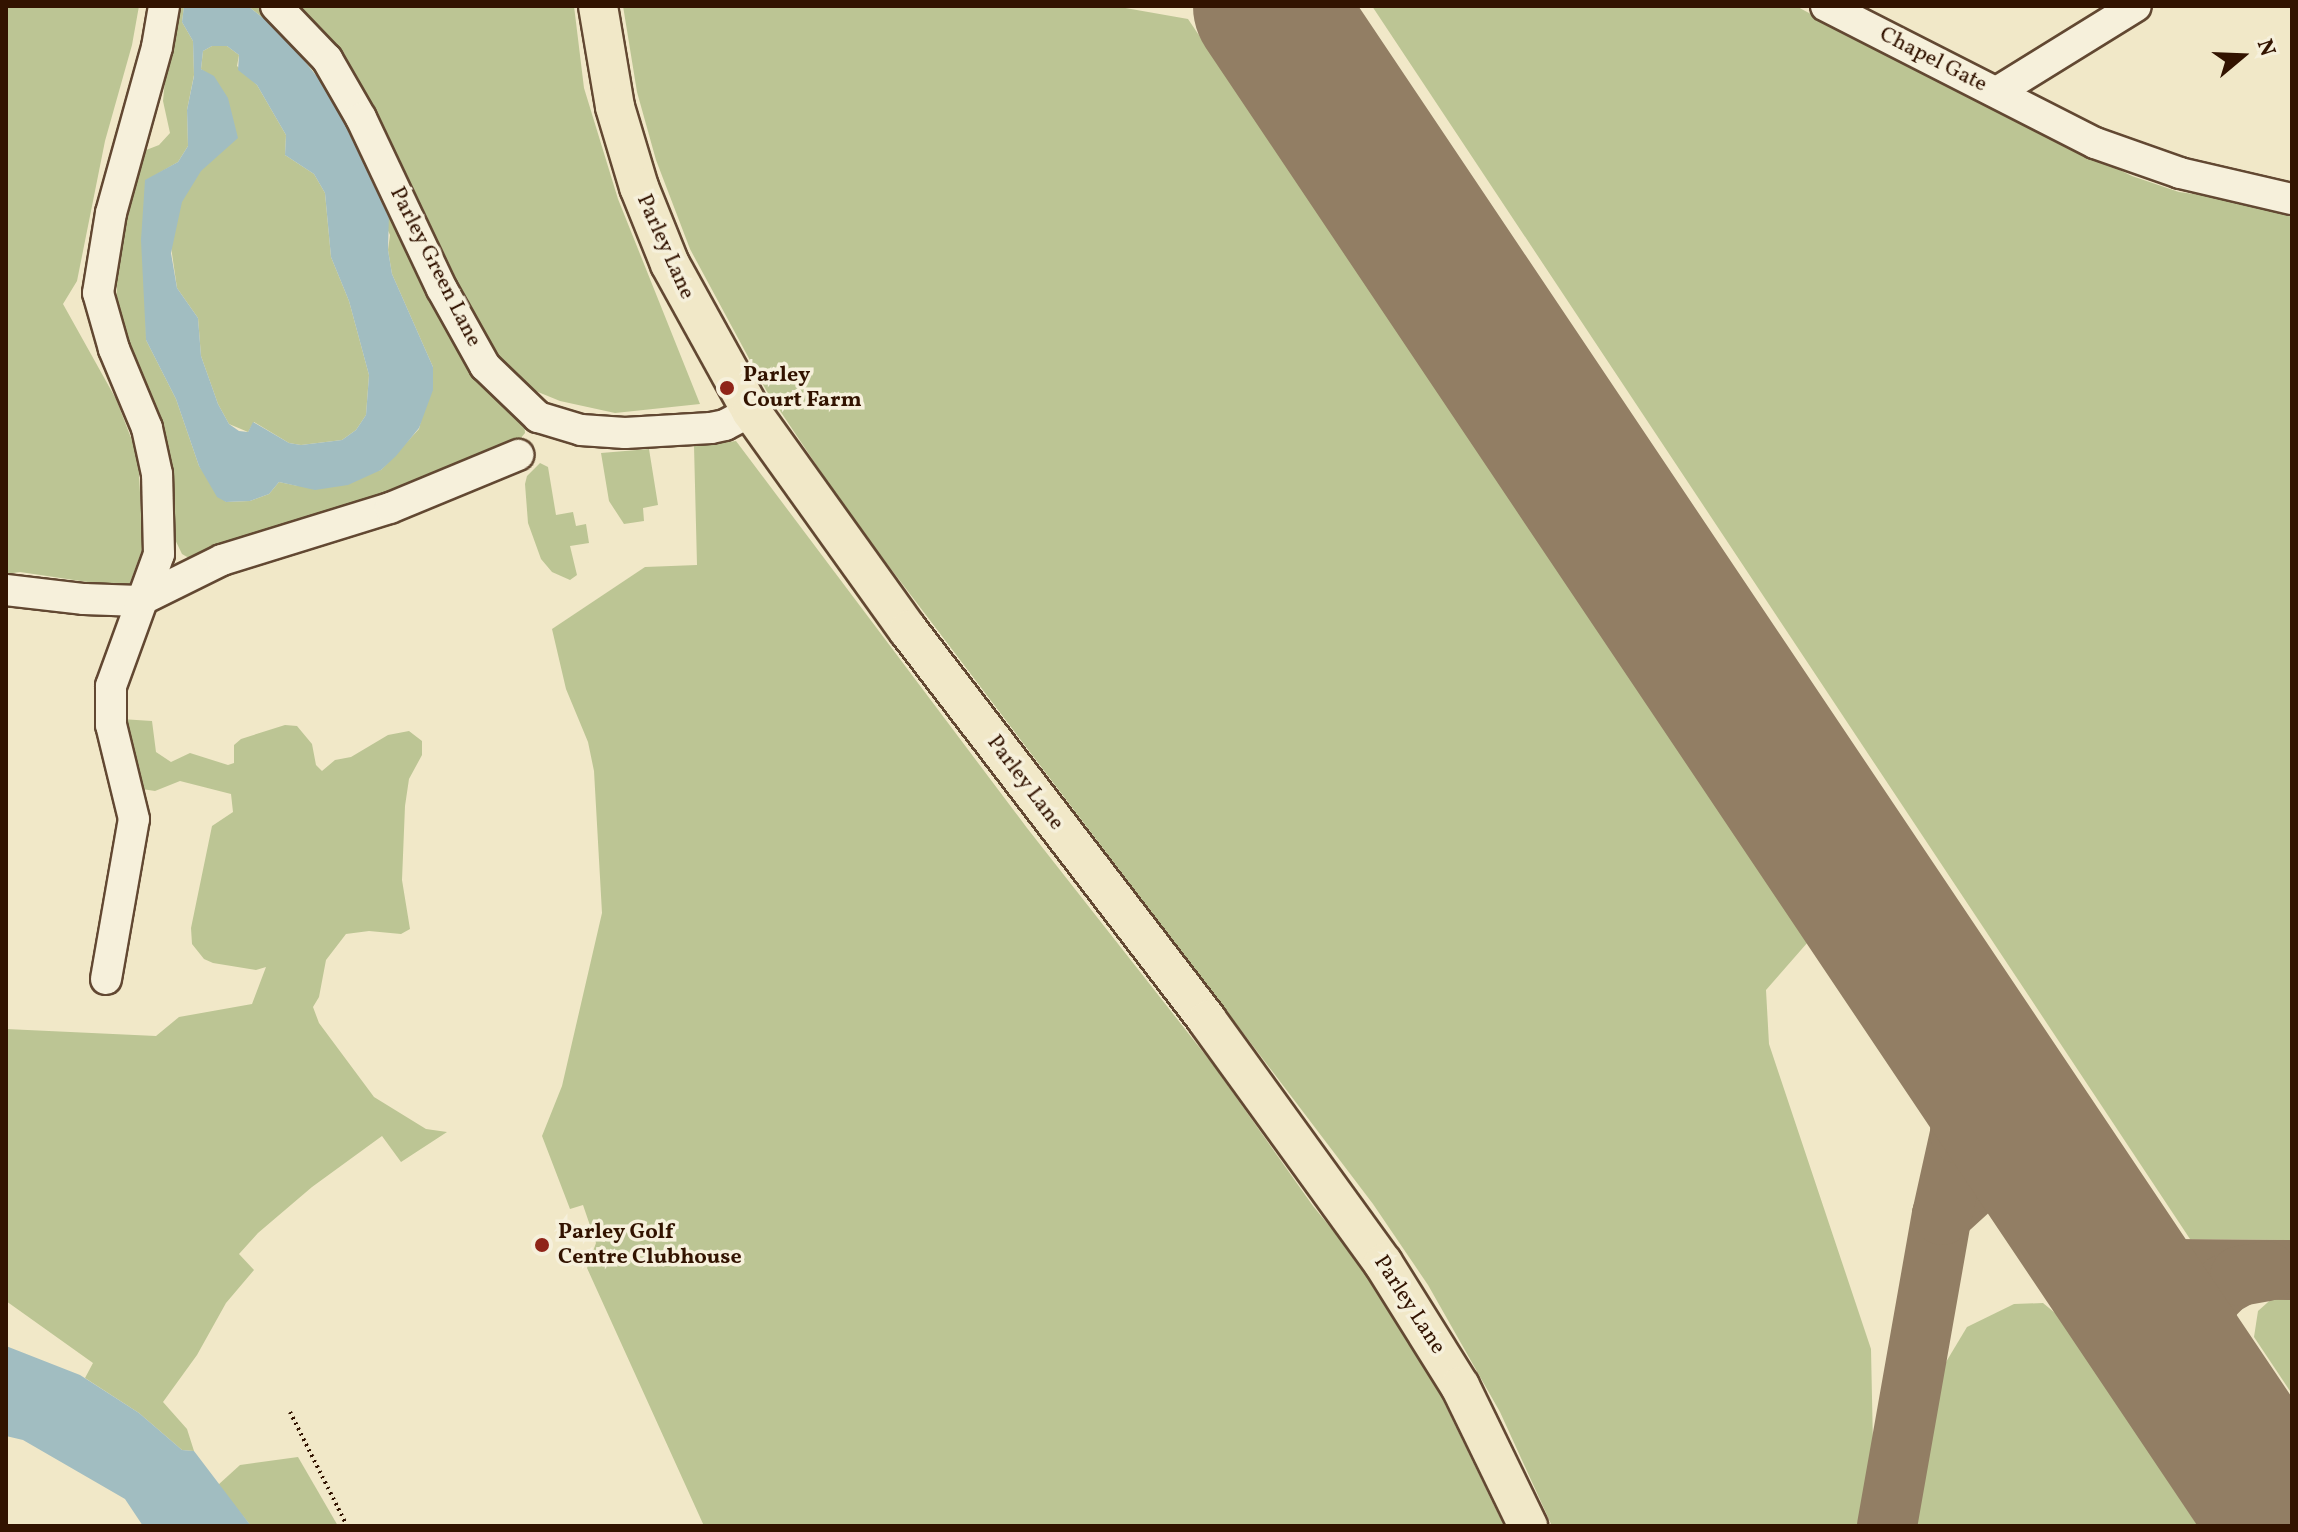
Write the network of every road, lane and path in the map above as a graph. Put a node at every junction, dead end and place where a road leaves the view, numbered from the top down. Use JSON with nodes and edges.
{"nodes":[{"id":1,"x":164,"y":6,"type":"edge"},
{"id":2,"x":276,"y":6,"type":"edge"},
{"id":3,"x":598,"y":6,"type":"edge"},
{"id":4,"x":1826,"y":6,"type":"edge"},
{"id":5,"x":2136,"y":6,"type":"edge"},
{"id":6,"x":1997,"y":92,"type":"junction"},
{"id":7,"x":2292,"y":199,"type":"edge"},
{"id":8,"x":751,"y":411,"type":"junction"},
{"id":9,"x":518,"y":455,"type":"dead end"},
{"id":10,"x":6,"y":590,"type":"edge"},
{"id":11,"x":139,"y":601,"type":"junction"},
{"id":12,"x":106,"y":979,"type":"dead end"},
{"id":13,"x":290,"y":1412,"type":"dead end"},
{"id":14,"x":347,"y":1526,"type":"edge"},
{"id":15,"x":1528,"y":1526,"type":"edge"}],
"edges":[{"from":1,"to":11,"type":"street"},
{"from":2,"to":8,"type":"street","name":"Parley Green Lane"},
{"from":3,"to":8,"type":"main road","name":"Parley Lane"},
{"from":4,"to":6,"type":"street","name":"Chapel Gate"},
{"from":5,"to":6,"type":"street"},
{"from":6,"to":7,"type":"street","name":"Chapel Gate"},
{"from":8,"to":15,"type":"main road","name":"Parley Lane"},
{"from":9,"to":11,"type":"street"},
{"from":10,"to":11,"type":"street"},
{"from":11,"to":12,"type":"street"},
{"from":13,"to":14,"type":"path"}]}
